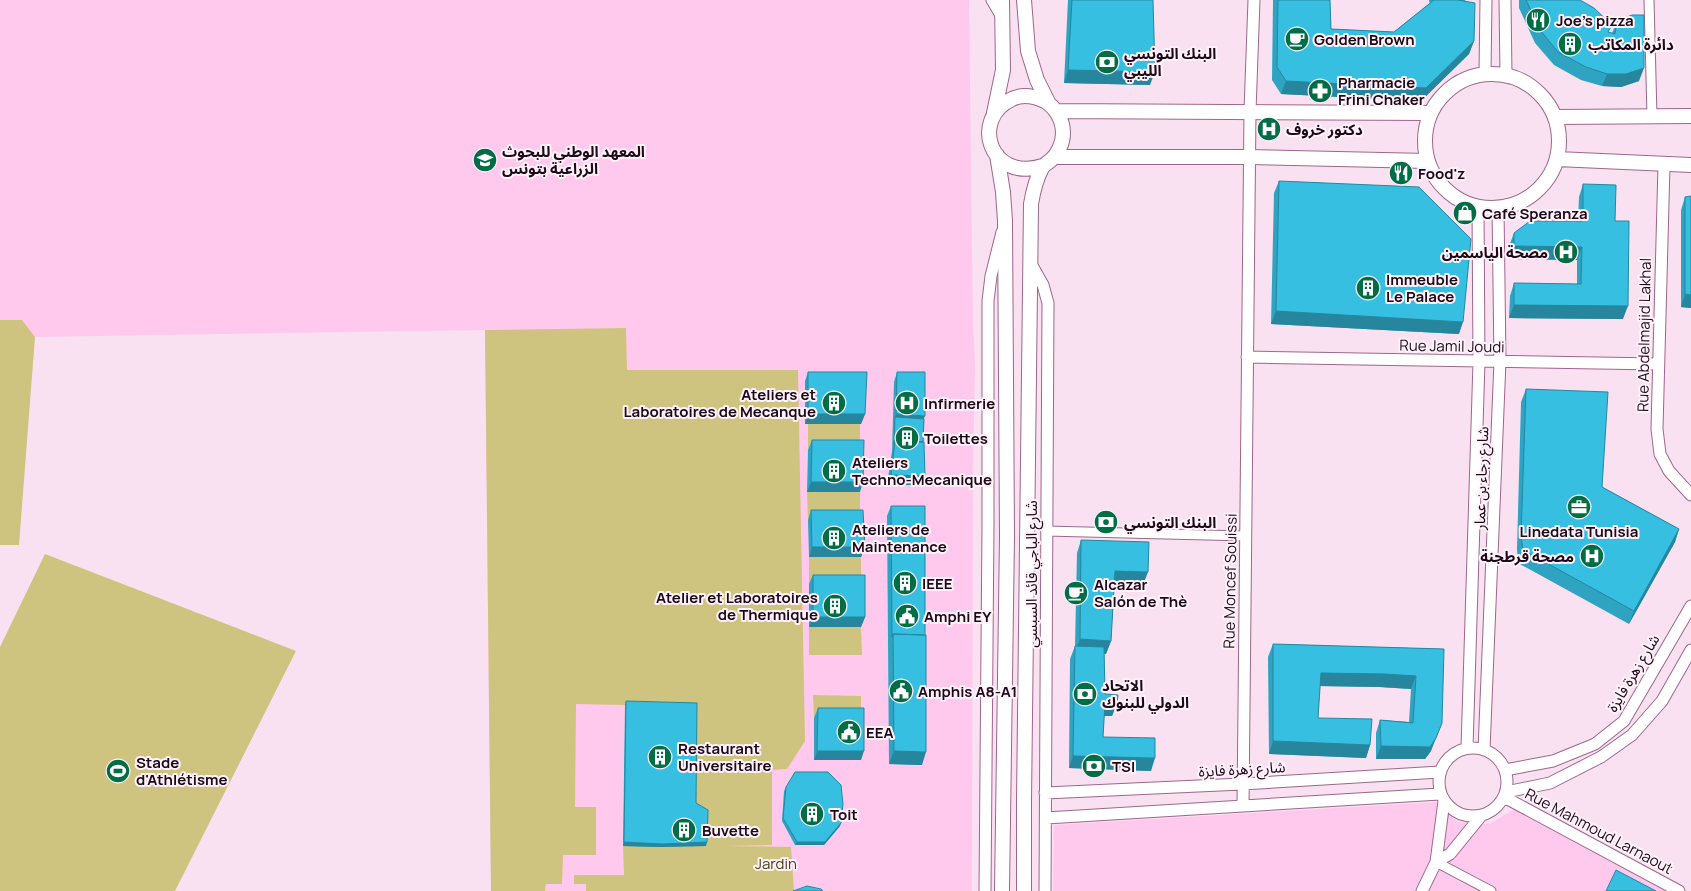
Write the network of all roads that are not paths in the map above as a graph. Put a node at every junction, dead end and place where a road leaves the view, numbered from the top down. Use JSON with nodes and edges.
{"nodes":[{"id":1,"x":992,"y":0,"type":"edge"},
{"id":2,"x":1002,"y":0,"type":"edge"},
{"id":3,"x":1254,"y":0,"type":"edge"},
{"id":4,"x":1486,"y":0,"type":"edge"},
{"id":5,"x":1505,"y":0,"type":"edge"},
{"id":6,"x":1649,"y":0,"type":"edge"},
{"id":7,"x":1025,"y":4,"type":"edge"},
{"id":8,"x":1002,"y":17,"type":"junction"},
{"id":9,"x":1485,"y":73,"type":"junction"},
{"id":10,"x":1506,"y":75,"type":"junction"},
{"id":11,"x":1052,"y":107,"type":"junction"},
{"id":12,"x":1250,"y":111,"type":"junction"},
{"id":13,"x":1429,"y":113,"type":"junction"},
{"id":14,"x":994,"y":114,"type":"junction"},
{"id":15,"x":1652,"y":116,"type":"junction"},
{"id":16,"x":1691,"y":116,"type":"edge"},
{"id":17,"x":1555,"y":117,"type":"junction"},
{"id":18,"x":996,"y":156,"type":"junction"},
{"id":19,"x":1249,"y":157,"type":"junction"},
{"id":20,"x":1557,"y":159,"type":"junction"},
{"id":21,"x":1048,"y":161,"type":"junction"},
{"id":22,"x":1427,"y":161,"type":"junction"},
{"id":23,"x":1664,"y":165,"type":"junction"},
{"id":24,"x":1691,"y":165,"type":"edge"},
{"id":25,"x":1478,"y":207,"type":"junction"},
{"id":26,"x":1498,"y":208,"type":"junction"},
{"id":27,"x":1005,"y":221,"type":"junction"},
{"id":28,"x":1030,"y":261,"type":"junction"},
{"id":29,"x":1247,"y":357,"type":"junction"},
{"id":30,"x":1500,"y":361,"type":"junction"},
{"id":31,"x":1479,"y":362,"type":"junction"},
{"id":32,"x":1658,"y":364,"type":"junction"},
{"id":33,"x":1691,"y":495,"type":"edge"},
{"id":34,"x":1046,"y":531,"type":"junction"},
{"id":35,"x":1246,"y":536,"type":"junction"},
{"id":36,"x":1691,"y":606,"type":"edge"},
{"id":37,"x":1691,"y":650,"type":"edge"},
{"id":38,"x":1467,"y":748,"type":"junction"},
{"id":39,"x":1484,"y":750,"type":"junction"},
{"id":40,"x":1505,"y":770,"type":"junction"},
{"id":41,"x":1440,"y":772,"type":"junction"},
{"id":42,"x":1242,"y":784,"type":"junction"},
{"id":43,"x":1045,"y":793,"type":"junction"},
{"id":44,"x":1505,"y":794,"type":"junction"},
{"id":45,"x":1442,"y":798,"type":"junction"},
{"id":46,"x":1243,"y":806,"type":"junction"},
{"id":47,"x":1480,"y":816,"type":"junction"},
{"id":48,"x":1046,"y":818,"type":"junction"},
{"id":49,"x":1436,"y":862,"type":"junction"},
{"id":50,"x":985,"y":891,"type":"edge"},
{"id":51,"x":1002,"y":891,"type":"edge"},
{"id":52,"x":1024,"y":891,"type":"edge"},
{"id":53,"x":1045,"y":891,"type":"edge"},
{"id":54,"x":1422,"y":891,"type":"edge"},
{"id":55,"x":1492,"y":891,"type":"edge"},
{"id":56,"x":1679,"y":891,"type":"edge"}],
"edges":[{"from":1,"to":8,"type":"street"},
{"from":2,"to":8,"type":"street"},
{"from":3,"to":12,"type":"street","name":"Rue Moncef Souissi"},
{"from":4,"to":9,"type":"street"},
{"from":5,"to":10,"type":"street"},
{"from":6,"to":15,"type":"street"},
{"from":7,"to":11,"type":"street"},
{"from":8,"to":14,"type":"street"},
{"from":9,"to":10,"type":"street"},
{"from":9,"to":13,"type":"street"},
{"from":10,"to":17,"type":"street"},
{"from":11,"to":12,"type":"street"},
{"from":11,"to":14,"type":"street"},
{"from":11,"to":21,"type":"street"},
{"from":12,"to":13,"type":"street"},
{"from":12,"to":19,"type":"street","name":"Rue Moncef Souissi"},
{"from":13,"to":22,"type":"street"},
{"from":14,"to":18,"type":"street"},
{"from":15,"to":16,"type":"street"},
{"from":15,"to":17,"type":"street"},
{"from":17,"to":20,"type":"street"},
{"from":18,"to":21,"type":"street"},
{"from":18,"to":27,"type":"street"},
{"from":19,"to":21,"type":"street"},
{"from":19,"to":22,"type":"street"},
{"from":19,"to":29,"type":"street","name":"Rue Moncef Souissi"},
{"from":20,"to":23,"type":"street"},
{"from":20,"to":26,"type":"street"},
{"from":21,"to":28,"type":"street"},
{"from":22,"to":25,"type":"street"},
{"from":23,"to":24,"type":"street"},
{"from":23,"to":32,"type":"street","name":"Rue Abdelmajid Lakhal"},
{"from":25,"to":26,"type":"street"},
{"from":25,"to":31,"type":"street","name":"شارع رجاء بن عمار"},
{"from":26,"to":30,"type":"street","name":"شارع رجاء بن عمار"},
{"from":27,"to":50,"type":"street"},
{"from":27,"to":51,"type":"street"},
{"from":28,"to":34,"type":"street","name":"شارع الباجي قائد السبسي"},
{"from":28,"to":52,"type":"street"},
{"from":29,"to":31,"type":"street","name":"Rue Jamil Joudi"},
{"from":29,"to":35,"type":"street","name":"Rue Moncef Souissi"},
{"from":30,"to":31,"type":"street","name":"Rue Jamil Joudi"},
{"from":30,"to":32,"type":"street","name":"Rue Jamil Joudi"},
{"from":30,"to":39,"type":"street","name":"شارع رجاء بن عمار"},
{"from":31,"to":38,"type":"street","name":"شارع رجاء بن عمار"},
{"from":32,"to":33,"type":"street","name":"Rue Abdelmajid Lakhal"},
{"from":34,"to":35,"type":"street"},
{"from":34,"to":43,"type":"street","name":"شارع الباجي قائد السبسي"},
{"from":35,"to":42,"type":"street","name":"Rue Moncef Souissi"},
{"from":36,"to":40,"type":"street","name":"شارع زهرة فايزة"},
{"from":37,"to":44,"type":"street"},
{"from":38,"to":39,"type":"street"},
{"from":38,"to":41,"type":"street"},
{"from":39,"to":40,"type":"street"},
{"from":40,"to":44,"type":"street"},
{"from":41,"to":42,"type":"street","name":"شارع زهرة فايزة"},
{"from":41,"to":45,"type":"street"},
{"from":42,"to":43,"type":"street","name":"شارع زهرة فايزة"},
{"from":42,"to":46,"type":"street","name":"Rue Moncef Souissi"},
{"from":43,"to":48,"type":"street","name":"شارع الباجي قائد السبسي"},
{"from":44,"to":47,"type":"street"},
{"from":44,"to":56,"type":"street","name":"Rue Mahmoud Larnaout"},
{"from":45,"to":46,"type":"street"},
{"from":45,"to":47,"type":"street"},
{"from":45,"to":49,"type":"street"},
{"from":46,"to":48,"type":"street"},
{"from":47,"to":49,"type":"street"},
{"from":48,"to":53,"type":"street","name":"شارع الباجي قائد السبسي"},
{"from":49,"to":54,"type":"street"},
{"from":49,"to":55,"type":"street"}]}
